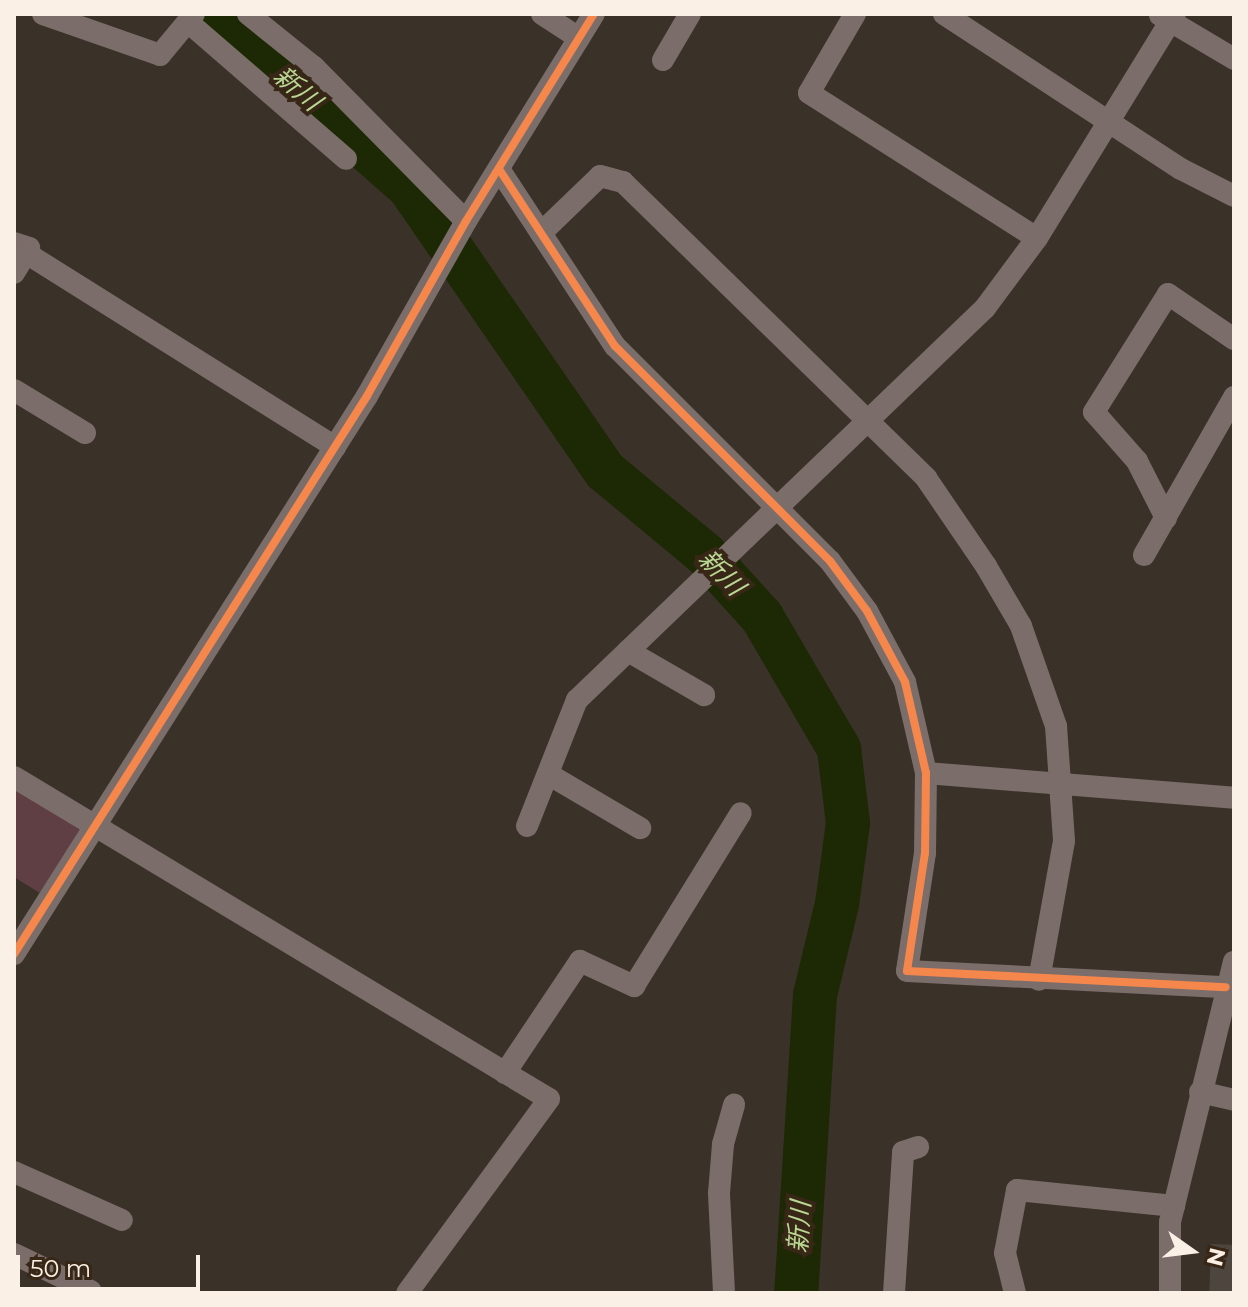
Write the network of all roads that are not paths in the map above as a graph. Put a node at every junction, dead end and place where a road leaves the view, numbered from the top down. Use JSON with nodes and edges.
{"nodes":[{"id":1,"x":43,"y":14,"type":"edge"},
{"id":2,"x":248,"y":14,"type":"edge"},
{"id":3,"x":542,"y":14,"type":"edge"},
{"id":4,"x":594,"y":14,"type":"edge"},
{"id":5,"x":690,"y":14,"type":"edge"},
{"id":6,"x":855,"y":14,"type":"edge"},
{"id":7,"x":944,"y":14,"type":"edge"},
{"id":8,"x":1168,"y":16,"type":"edge"},
{"id":9,"x":191,"y":18,"type":"edge"},
{"id":10,"x":579,"y":38,"type":"junction"},
{"id":11,"x":1234,"y":59,"type":"edge"},
{"id":12,"x":663,"y":60,"type":"dead end"},
{"id":13,"x":1109,"y":120,"type":"junction"},
{"id":14,"x":346,"y":159,"type":"dead end"},
{"id":15,"x":499,"y":169,"type":"junction"},
{"id":16,"x":1234,"y":196,"type":"edge"},
{"id":17,"x":462,"y":230,"type":"junction"},
{"id":18,"x":541,"y":233,"type":"junction"},
{"id":19,"x":1037,"y":238,"type":"junction"},
{"id":20,"x":20,"y":248,"type":"edge"},
{"id":21,"x":14,"y":273,"type":"edge"},
{"id":22,"x":1234,"y":339,"type":"edge"},
{"id":23,"x":14,"y":390,"type":"edge"},
{"id":24,"x":1234,"y":397,"type":"edge"},
{"id":25,"x":870,"y":419,"type":"junction"},
{"id":26,"x":85,"y":433,"type":"dead end"},
{"id":27,"x":335,"y":447,"type":"junction"},
{"id":28,"x":777,"y":509,"type":"junction"},
{"id":29,"x":1166,"y":518,"type":"junction"},
{"id":30,"x":1144,"y":555,"type":"dead end"},
{"id":31,"x":628,"y":651,"type":"junction"},
{"id":32,"x":704,"y":695,"type":"dead end"},
{"id":33,"x":926,"y":773,"type":"junction"},
{"id":34,"x":548,"y":774,"type":"junction"},
{"id":35,"x":14,"y":777,"type":"edge"},
{"id":36,"x":1062,"y":784,"type":"junction"},
{"id":37,"x":1234,"y":798,"type":"edge"},
{"id":38,"x":741,"y":813,"type":"dead end"},
{"id":39,"x":94,"y":826,"type":"junction"},
{"id":40,"x":527,"y":826,"type":"dead end"},
{"id":41,"x":640,"y":828,"type":"dead end"},
{"id":42,"x":14,"y":954,"type":"edge"},
{"id":43,"x":1234,"y":962,"type":"edge"},
{"id":44,"x":1039,"y":980,"type":"junction"},
{"id":45,"x":1226,"y":987,"type":"junction"},
{"id":46,"x":505,"y":1073,"type":"junction"},
{"id":47,"x":1200,"y":1092,"type":"junction"},
{"id":48,"x":1234,"y":1100,"type":"edge"},
{"id":49,"x":734,"y":1105,"type":"dead end"},
{"id":50,"x":918,"y":1147,"type":"dead end"},
{"id":51,"x":14,"y":1172,"type":"edge"},
{"id":52,"x":1174,"y":1206,"type":"junction"},
{"id":53,"x":122,"y":1220,"type":"dead end"},
{"id":54,"x":14,"y":1254,"type":"edge"},
{"id":55,"x":91,"y":1291,"type":"dead end"},
{"id":56,"x":409,"y":1292,"type":"edge"},
{"id":57,"x":724,"y":1293,"type":"edge"},
{"id":58,"x":894,"y":1293,"type":"edge"},
{"id":59,"x":1015,"y":1293,"type":"edge"},
{"id":60,"x":1170,"y":1293,"type":"edge"}],
"edges":[{"from":1,"to":9,"type":"street"},
{"from":2,"to":17,"type":"street"},
{"from":3,"to":10,"type":"street"},
{"from":4,"to":10,"type":"street"},
{"from":5,"to":12,"type":"street"},
{"from":6,"to":19,"type":"street"},
{"from":7,"to":13,"type":"street"},
{"from":8,"to":11,"type":"street"},
{"from":8,"to":13,"type":"street"},
{"from":9,"to":14,"type":"street"},
{"from":10,"to":15,"type":"street"},
{"from":13,"to":16,"type":"street"},
{"from":13,"to":19,"type":"street"},
{"from":15,"to":17,"type":"street"},
{"from":15,"to":18,"type":"street"},
{"from":17,"to":27,"type":"street"},
{"from":18,"to":25,"type":"street"},
{"from":18,"to":28,"type":"street"},
{"from":19,"to":25,"type":"street"},
{"from":20,"to":21,"type":"street"},
{"from":20,"to":27,"type":"street"},
{"from":22,"to":29,"type":"street"},
{"from":23,"to":26,"type":"street"},
{"from":24,"to":29,"type":"street"},
{"from":25,"to":28,"type":"street"},
{"from":25,"to":36,"type":"street"},
{"from":27,"to":39,"type":"street"},
{"from":28,"to":31,"type":"street"},
{"from":28,"to":33,"type":"street"},
{"from":29,"to":30,"type":"street"},
{"from":31,"to":32,"type":"street"},
{"from":31,"to":34,"type":"street"},
{"from":33,"to":36,"type":"street"},
{"from":33,"to":44,"type":"street"},
{"from":34,"to":40,"type":"street"},
{"from":34,"to":41,"type":"street"},
{"from":35,"to":39,"type":"street"},
{"from":36,"to":37,"type":"street"},
{"from":36,"to":44,"type":"street"},
{"from":38,"to":46,"type":"street"},
{"from":39,"to":42,"type":"street"},
{"from":39,"to":46,"type":"street"},
{"from":43,"to":45,"type":"street"},
{"from":44,"to":45,"type":"street"},
{"from":45,"to":47,"type":"street"},
{"from":46,"to":56,"type":"street"},
{"from":47,"to":48,"type":"street"},
{"from":47,"to":52,"type":"street"},
{"from":49,"to":57,"type":"street"},
{"from":50,"to":58,"type":"street"},
{"from":51,"to":53,"type":"street"},
{"from":52,"to":59,"type":"street"},
{"from":52,"to":60,"type":"street"},
{"from":54,"to":55,"type":"street"}]}
